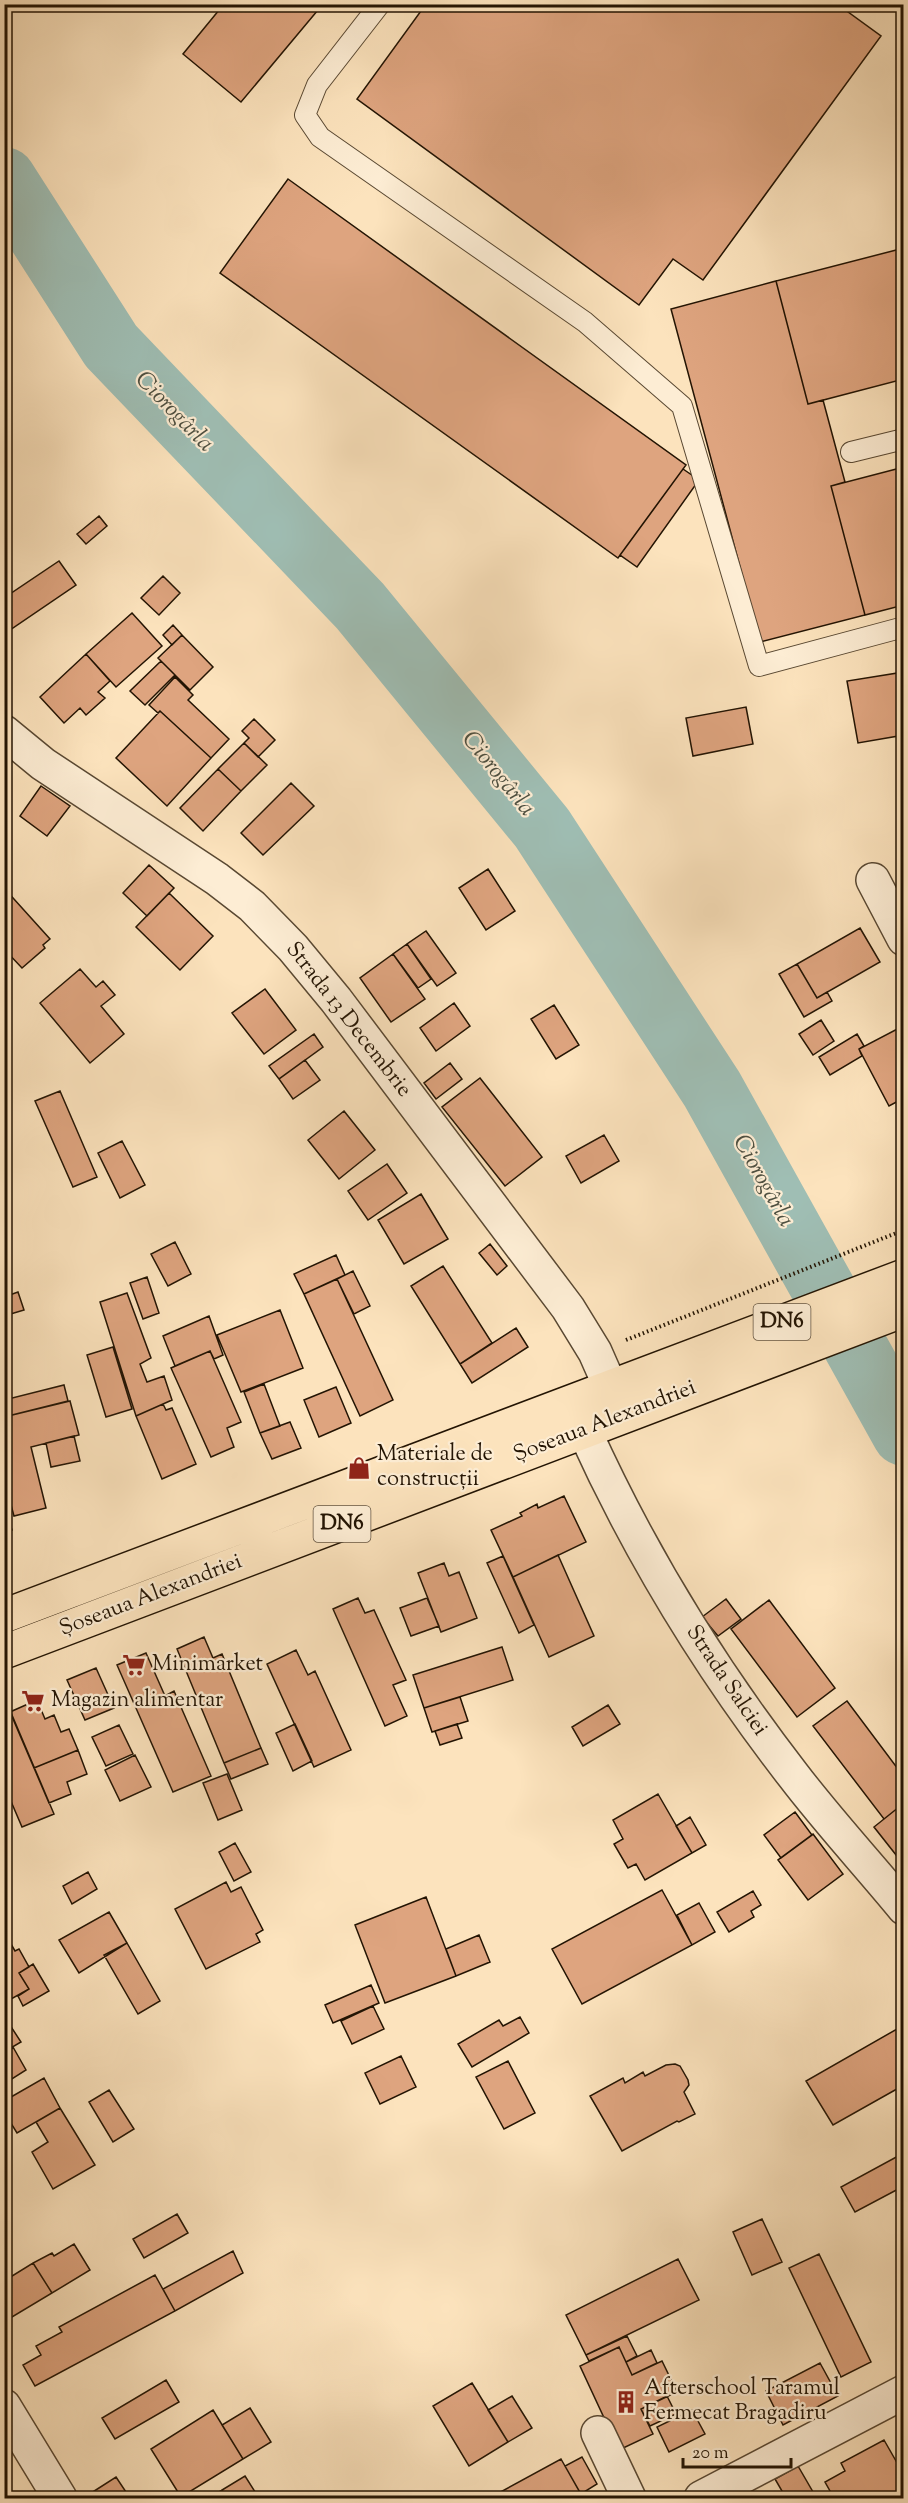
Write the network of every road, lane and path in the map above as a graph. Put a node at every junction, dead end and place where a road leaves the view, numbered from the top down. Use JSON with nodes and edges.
{"nodes":[{"id":1,"x":380,"y":4,"type":"edge"},
{"id":2,"x":903,"y":439,"type":"edge"},
{"id":3,"x":851,"y":452,"type":"dead end"},
{"id":4,"x":903,"y":627,"type":"edge"},
{"id":5,"x":4,"y":732,"type":"edge"},
{"id":6,"x":873,"y":880,"type":"dead end"},
{"id":7,"x":903,"y":939,"type":"edge"},
{"id":8,"x":903,"y":1230,"type":"edge"},
{"id":9,"x":903,"y":1276,"type":"edge"},
{"id":10,"x":903,"y":1310,"type":"edge"},
{"id":11,"x":641,"y":1334,"type":"dead end"},
{"id":12,"x":670,"y":1380,"type":"junction"},
{"id":13,"x":610,"y":1386,"type":"junction"},
{"id":14,"x":584,"y":1430,"type":"junction"},
{"id":15,"x":4,"y":1616,"type":"edge"},
{"id":16,"x":4,"y":1652,"type":"edge"},
{"id":17,"x":903,"y":1908,"type":"edge"},
{"id":18,"x":903,"y":2392,"type":"edge"},
{"id":19,"x":4,"y":2406,"type":"edge"},
{"id":20,"x":598,"y":2433,"type":"dead end"},
{"id":21,"x":60,"y":2499,"type":"edge"},
{"id":22,"x":629,"y":2499,"type":"edge"},
{"id":23,"x":700,"y":2499,"type":"edge"}],
"edges":[{"from":1,"to":4,"type":"lane"},
{"from":2,"to":3,"type":"lane"},
{"from":5,"to":13,"type":"street","name":"Strada 13 Decembrie"},
{"from":6,"to":7,"type":"street"},
{"from":8,"to":11,"type":"path"},
{"from":9,"to":12,"type":"highway","name":"Șoseaua Alexandriei","number":"DN6"},
{"from":10,"to":12,"type":"highway","name":"Șoseaua Alexandriei","number":"DN6"},
{"from":12,"to":13,"type":"highway","name":"Șoseaua Alexandriei","number":"DN6"},
{"from":12,"to":14,"type":"highway","name":"Șoseaua Alexandriei","number":"DN6"},
{"from":13,"to":15,"type":"highway","name":"Șoseaua Alexandriei","number":"DN6"},
{"from":14,"to":16,"type":"highway","name":"Șoseaua Alexandriei","number":"DN6"},
{"from":14,"to":17,"type":"street","name":"Strada Salciei"},
{"from":18,"to":23,"type":"street"},
{"from":19,"to":21,"type":"street"},
{"from":20,"to":22,"type":"street"}]}
